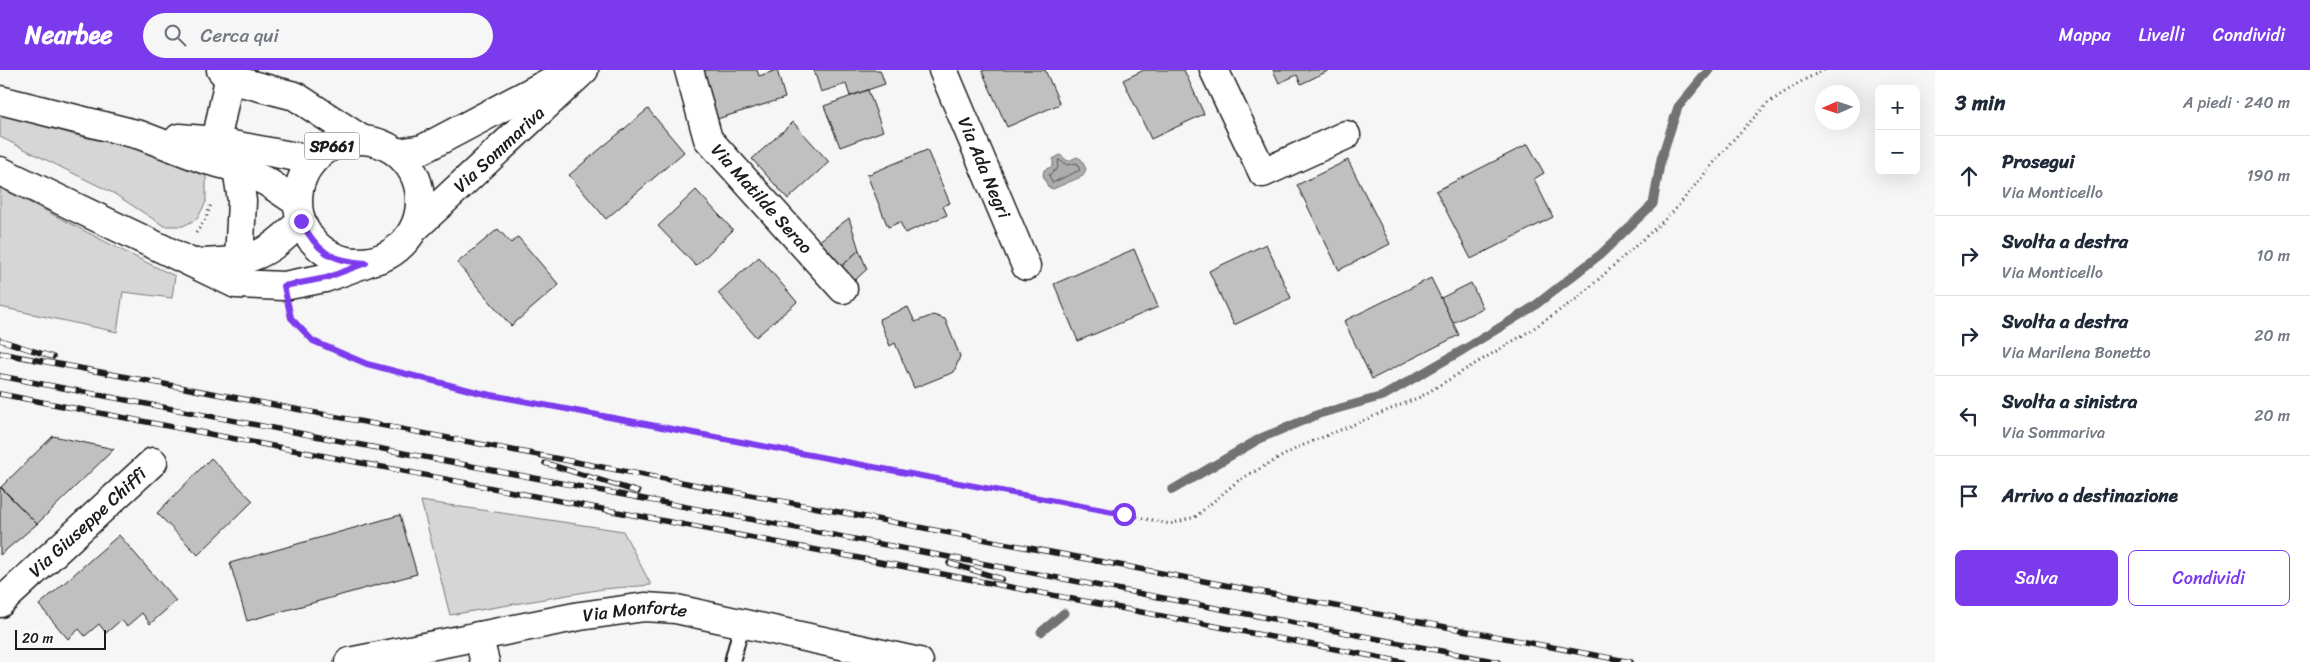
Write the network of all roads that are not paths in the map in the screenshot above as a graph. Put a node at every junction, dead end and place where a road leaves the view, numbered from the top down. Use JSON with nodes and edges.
{"nodes":[{"id":1,"x":573,"y":70,"type":"edge"},
{"id":2,"x":584,"y":70,"type":"edge"},
{"id":3,"x":690,"y":70,"type":"edge"},
{"id":4,"x":943,"y":70,"type":"edge"},
{"id":5,"x":1214,"y":70,"type":"edge"},
{"id":6,"x":225,"y":74,"type":"edge"},
{"id":7,"x":0,"y":100,"type":"edge"},
{"id":8,"x":140,"y":135,"type":"junction"},
{"id":9,"x":1346,"y":135,"type":"dead end"},
{"id":10,"x":361,"y":140,"type":"junction"},
{"id":11,"x":216,"y":142,"type":"junction"},
{"id":12,"x":398,"y":153,"type":"junction"},
{"id":13,"x":313,"y":160,"type":"junction"},
{"id":14,"x":237,"y":168,"type":"junction"},
{"id":15,"x":0,"y":171,"type":"edge"},
{"id":16,"x":299,"y":212,"type":"junction"},
{"id":17,"x":415,"y":228,"type":"junction"},
{"id":18,"x":239,"y":261,"type":"junction"},
{"id":19,"x":190,"y":263,"type":"junction"},
{"id":20,"x":366,"y":263,"type":"junction"},
{"id":21,"x":1026,"y":266,"type":"dead end"},
{"id":22,"x":843,"y":290,"type":"dead end"},
{"id":23,"x":153,"y":462,"type":"dead end"},
{"id":24,"x":0,"y":602,"type":"edge"},
{"id":25,"x":742,"y":624,"type":"junction"},
{"id":26,"x":478,"y":636,"type":"junction"},
{"id":27,"x":349,"y":662,"type":"edge"},
{"id":28,"x":485,"y":662,"type":"edge"},
{"id":29,"x":732,"y":662,"type":"edge"},
{"id":30,"x":919,"y":662,"type":"edge"}],
"edges":[{"from":1,"to":12,"type":"street","name":"Via Sommariva"},
{"from":2,"to":17,"type":"street","name":"Via Sommariva","number":"SP661"},
{"from":3,"to":22,"type":"street","name":"Via Matilde Serao"},
{"from":4,"to":21,"type":"street","name":"Via Ada Negri"},
{"from":5,"to":9,"type":"street"},
{"from":6,"to":10,"type":"street"},
{"from":6,"to":11,"type":"street"},
{"from":7,"to":8,"type":"street","name":"Via Sommariva","number":"SP661"},
{"from":8,"to":11,"type":"street","name":"Via Sommariva","number":"SP661"},
{"from":8,"to":14,"type":"street","name":"Via Sommariva","number":"SP661"},
{"from":10,"to":12,"type":"street","name":"Via Sommariva","number":"SP661"},
{"from":10,"to":13,"type":"street","name":"Via Sommariva","number":"SP661"},
{"from":11,"to":13,"type":"street","name":"Via Sommariva","number":"SP661"},
{"from":12,"to":17,"type":"street","name":"Via Sommariva","number":"SP661"},
{"from":13,"to":16,"type":"street","name":"Via Sommariva","number":"SP661"},
{"from":14,"to":16,"type":"street","name":"Via Sommariva","number":"SP661"},
{"from":14,"to":18,"type":"street"},
{"from":15,"to":19,"type":"street"},
{"from":16,"to":18,"type":"street"},
{"from":16,"to":20,"type":"street","name":"Via Sommariva","number":"SP661"},
{"from":17,"to":20,"type":"street","name":"Via Sommariva","number":"SP661"},
{"from":18,"to":19,"type":"street"},
{"from":19,"to":20,"type":"street"},
{"from":23,"to":24,"type":"street","name":"Via Giuseppe Chiffi"},
{"from":25,"to":26,"type":"street","name":"Via Monforte"},
{"from":25,"to":29,"type":"lane"},
{"from":25,"to":30,"type":"street","name":"Via Monforte"},
{"from":26,"to":27,"type":"street","name":"Via Monforte"},
{"from":26,"to":28,"type":"street"}]}
